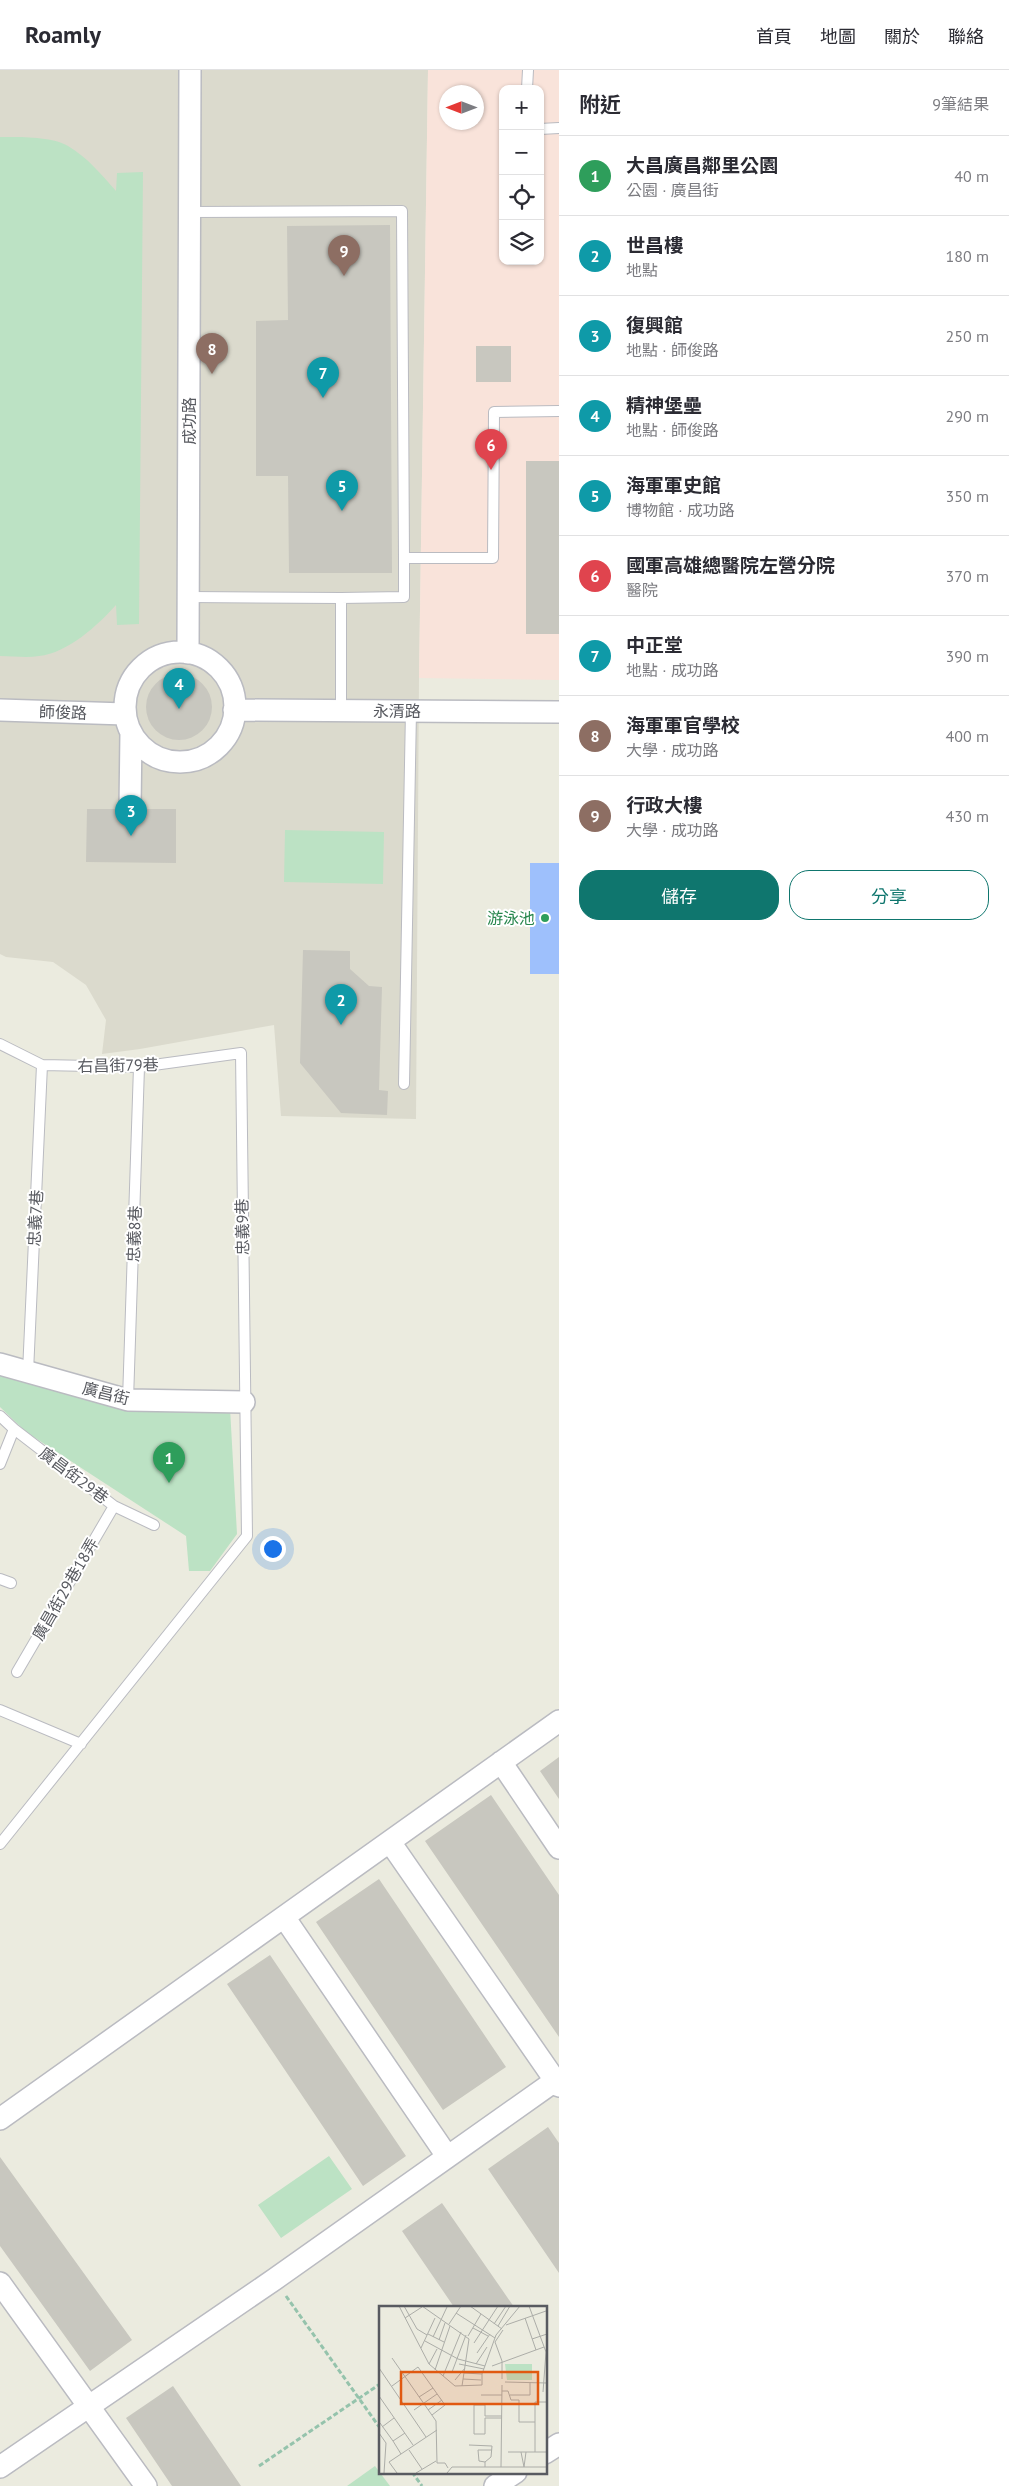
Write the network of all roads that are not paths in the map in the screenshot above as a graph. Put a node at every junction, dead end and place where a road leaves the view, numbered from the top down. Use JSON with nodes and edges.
{"nodes":[{"id":1,"x":190,"y":70,"type":"edge"},
{"id":2,"x":528,"y":70,"type":"edge"},
{"id":3,"x":527,"y":85,"type":"edge"},
{"id":4,"x":544,"y":128,"type":"edge"},
{"id":5,"x":559,"y":128,"type":"edge"},
{"id":6,"x":190,"y":212,"type":"junction"},
{"id":7,"x":559,"y":411,"type":"edge"},
{"id":8,"x":404,"y":558,"type":"junction"},
{"id":9,"x":189,"y":597,"type":"junction"},
{"id":10,"x":341,"y":598,"type":"junction"},
{"id":11,"x":188,"y":653,"type":"junction"},
{"id":12,"x":0,"y":710,"type":"edge"},
{"id":13,"x":234,"y":710,"type":"junction"},
{"id":14,"x":341,"y":711,"type":"junction"},
{"id":15,"x":411,"y":711,"type":"junction"},
{"id":16,"x":559,"y":712,"type":"edge"},
{"id":17,"x":128,"y":723,"type":"junction"},
{"id":18,"x":130,"y":809,"type":"dead end"},
{"id":19,"x":0,"y":1044,"type":"edge"},
{"id":20,"x":241,"y":1053,"type":"joint"},
{"id":21,"x":42,"y":1065,"type":"junction"},
{"id":22,"x":139,"y":1068,"type":"junction"},
{"id":23,"x":404,"y":1084,"type":"dead end"},
{"id":24,"x":0,"y":1364,"type":"edge"},
{"id":25,"x":28,"y":1372,"type":"junction"},
{"id":26,"x":128,"y":1400,"type":"junction"},
{"id":27,"x":244,"y":1402,"type":"junction"},
{"id":28,"x":0,"y":1416,"type":"edge"},
{"id":29,"x":14,"y":1429,"type":"junction"},
{"id":30,"x":0,"y":1464,"type":"edge"},
{"id":31,"x":114,"y":1506,"type":"junction"},
{"id":32,"x":154,"y":1525,"type":"dead end"},
{"id":33,"x":0,"y":1579,"type":"edge"},
{"id":34,"x":11,"y":1583,"type":"dead end"},
{"id":35,"x":17,"y":1672,"type":"dead end"},
{"id":36,"x":0,"y":1710,"type":"edge"},
{"id":37,"x":559,"y":1721,"type":"edge"},
{"id":38,"x":81,"y":1744,"type":"junction"},
{"id":39,"x":501,"y":1762,"type":"junction"},
{"id":40,"x":390,"y":1842,"type":"junction"},
{"id":41,"x":0,"y":1844,"type":"edge"},
{"id":42,"x":559,"y":1848,"type":"edge"},
{"id":43,"x":284,"y":1917,"type":"junction"},
{"id":44,"x":558,"y":2082,"type":"edge"},
{"id":45,"x":0,"y":2119,"type":"edge"},
{"id":46,"x":447,"y":2156,"type":"junction"},
{"id":47,"x":0,"y":2283,"type":"edge"},
{"id":48,"x":88,"y":2406,"type":"junction"},
{"id":49,"x":559,"y":2444,"type":"edge"},
{"id":50,"x":546,"y":2452,"type":"edge"},
{"id":51,"x":0,"y":2467,"type":"edge"},
{"id":52,"x":513,"y":2474,"type":"edge"},
{"id":53,"x":146,"y":2486,"type":"edge"},
{"id":54,"x":496,"y":2486,"type":"edge"}],
"edges":[{"from":1,"to":6,"type":"street","name":"成功路"},
{"from":2,"to":3,"type":"lane"},
{"from":4,"to":5,"type":"lane"},
{"from":6,"to":8,"type":"lane"},
{"from":6,"to":9,"type":"street","name":"成功路"},
{"from":7,"to":8,"type":"lane"},
{"from":8,"to":10,"type":"lane"},
{"from":9,"to":10,"type":"lane"},
{"from":9,"to":11,"type":"street","name":"成功路"},
{"from":10,"to":14,"type":"lane"},
{"from":11,"to":13,"type":"street"},
{"from":11,"to":17,"type":"street"},
{"from":12,"to":17,"type":"street","name":"師俊路"},
{"from":13,"to":14,"type":"street","name":"永清路"},
{"from":13,"to":17,"type":"street"},
{"from":14,"to":15,"type":"street","name":"永清路"},
{"from":15,"to":16,"type":"street","name":"永清路"},
{"from":15,"to":23,"type":"lane"},
{"from":17,"to":18,"type":"street"},
{"from":19,"to":21,"type":"lane","name":"右昌街79巷"},
{"from":20,"to":22,"type":"lane","name":"右昌街79巷"},
{"from":20,"to":27,"type":"lane","name":"忠義9巷"},
{"from":21,"to":22,"type":"lane","name":"右昌街79巷"},
{"from":21,"to":25,"type":"lane","name":"忠義7巷"},
{"from":22,"to":26,"type":"lane","name":"忠義8巷"},
{"from":24,"to":25,"type":"street","name":"廣昌街"},
{"from":25,"to":26,"type":"street","name":"廣昌街"},
{"from":26,"to":27,"type":"street","name":"廣昌街"},
{"from":27,"to":38,"type":"lane","name":"忠義9巷"},
{"from":28,"to":29,"type":"lane","name":"廣昌街29巷"},
{"from":29,"to":30,"type":"lane"},
{"from":29,"to":31,"type":"lane","name":"廣昌街29巷"},
{"from":31,"to":32,"type":"lane","name":"廣昌街29巷"},
{"from":31,"to":35,"type":"lane","name":"廣昌街29巷18弄"},
{"from":33,"to":34,"type":"lane"},
{"from":36,"to":38,"type":"lane"},
{"from":37,"to":39,"type":"street"},
{"from":38,"to":41,"type":"lane","name":"忠義9巷"},
{"from":39,"to":40,"type":"street"},
{"from":39,"to":42,"type":"street"},
{"from":40,"to":43,"type":"street"},
{"from":40,"to":44,"type":"street"},
{"from":43,"to":45,"type":"street"},
{"from":43,"to":46,"type":"street"},
{"from":44,"to":46,"type":"street"},
{"from":46,"to":48,"type":"street"},
{"from":47,"to":48,"type":"street"},
{"from":48,"to":51,"type":"street"},
{"from":48,"to":53,"type":"street"},
{"from":49,"to":50,"type":"street"},
{"from":52,"to":54,"type":"street"}]}
